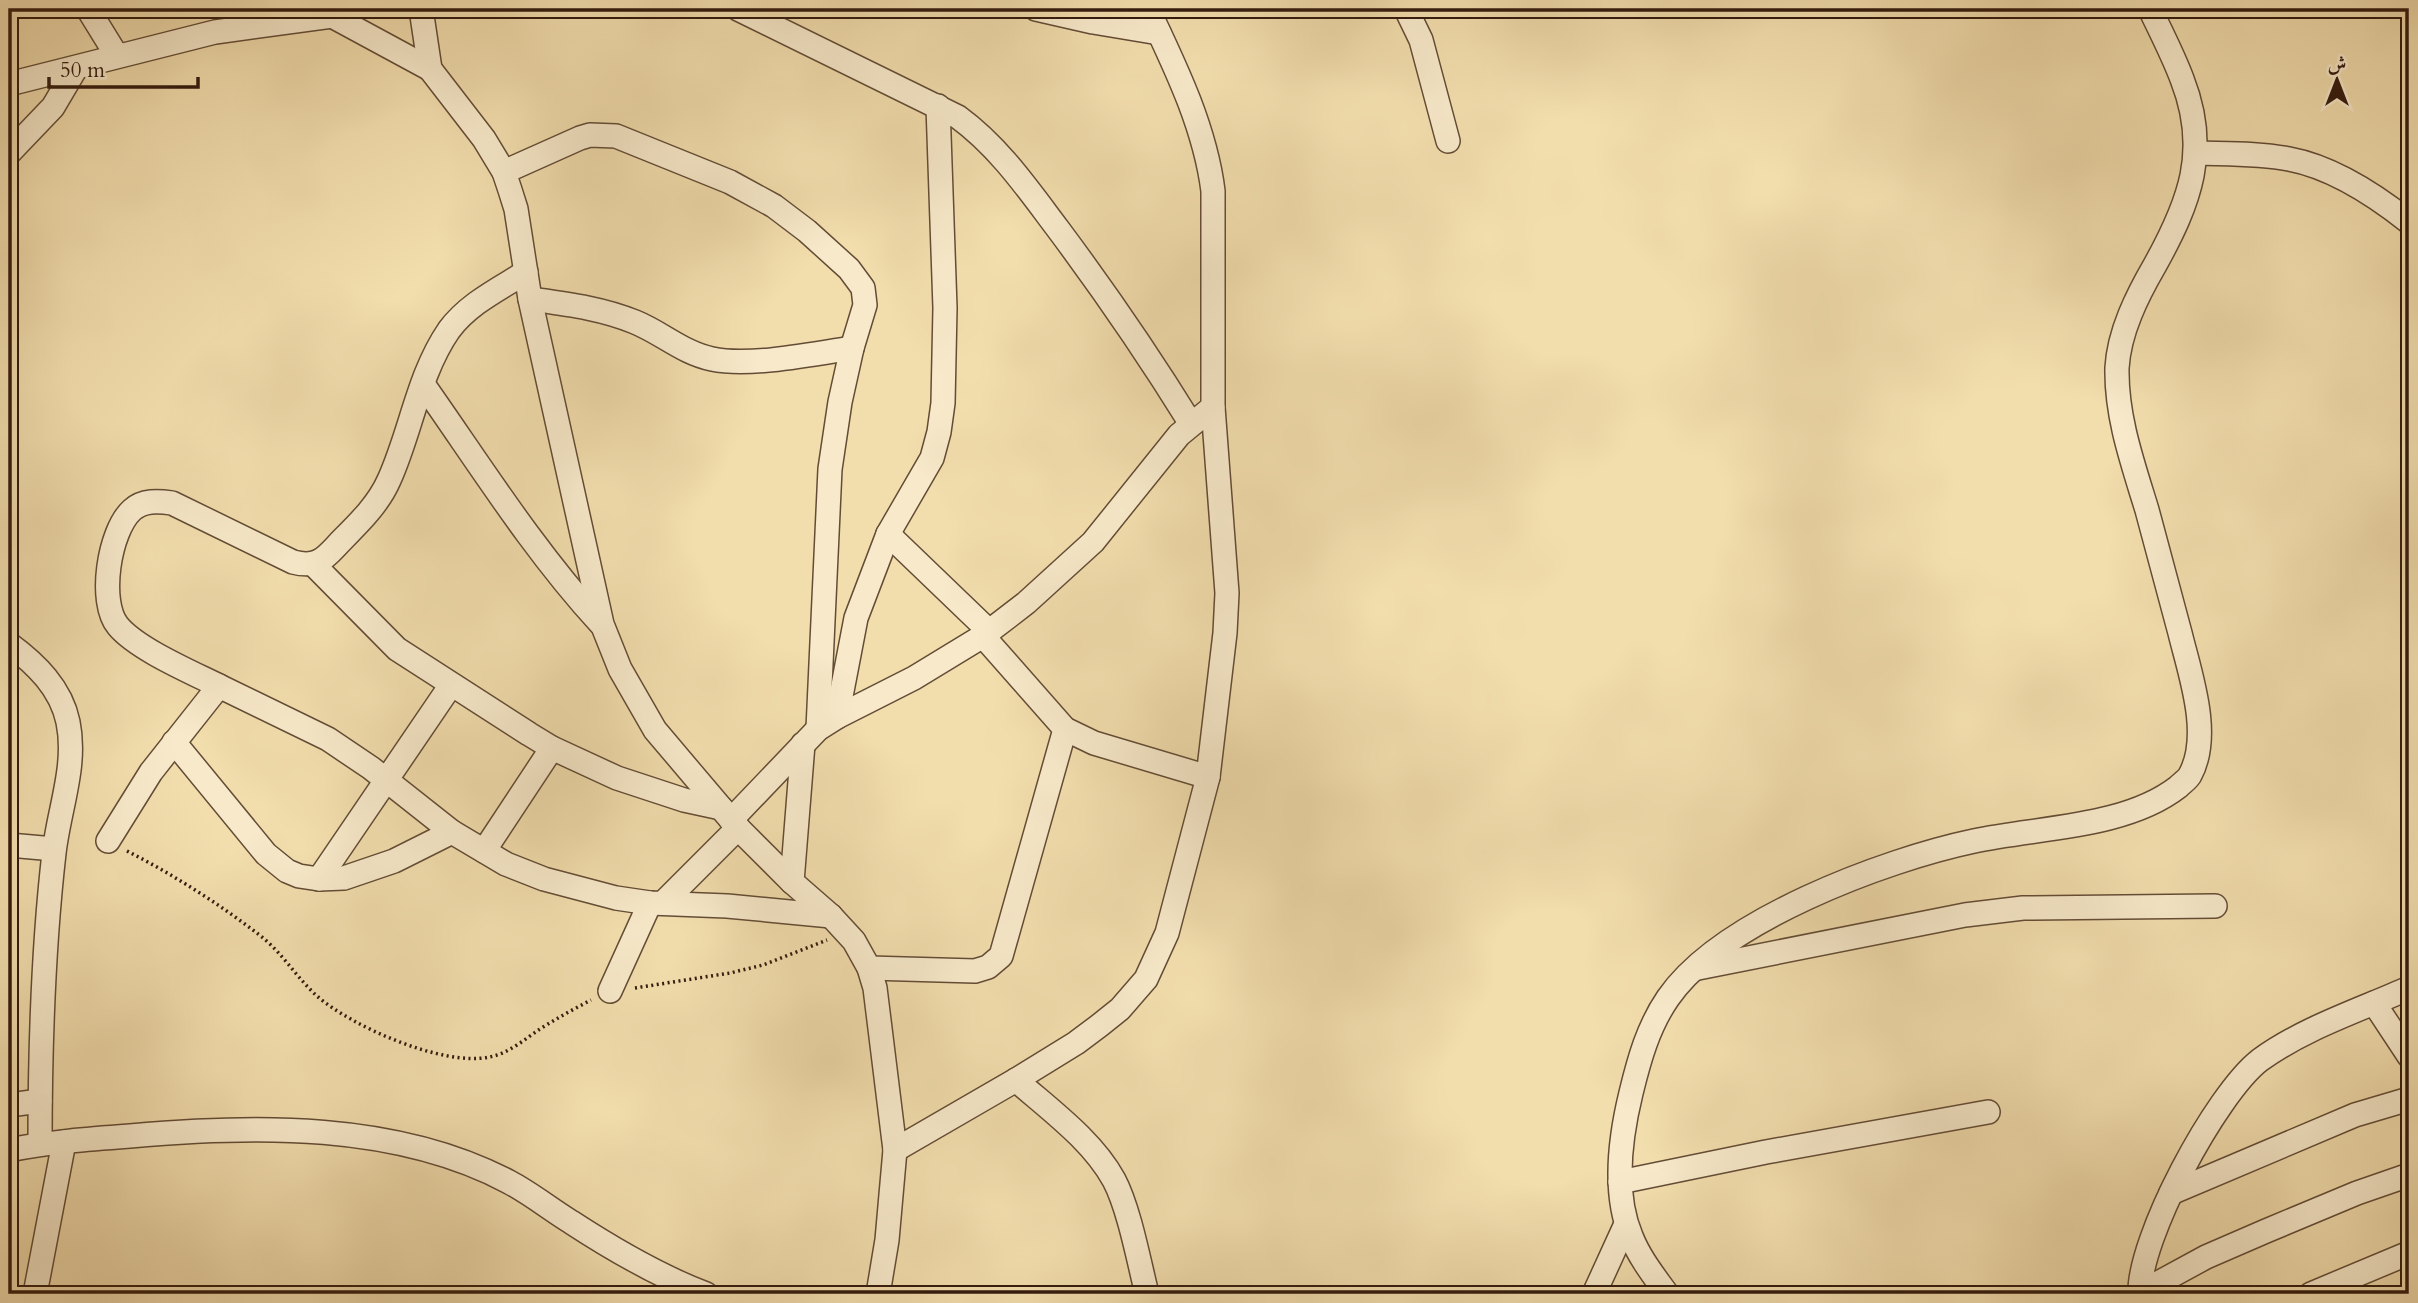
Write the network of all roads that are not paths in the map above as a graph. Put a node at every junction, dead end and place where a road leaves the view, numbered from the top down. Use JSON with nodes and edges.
{"nodes":[{"id":1,"x":88,"y":9,"type":"edge"},
{"id":2,"x":355,"y":9,"type":"edge"},
{"id":3,"x":421,"y":9,"type":"edge"},
{"id":4,"x":738,"y":9,"type":"edge"},
{"id":5,"x":1037,"y":9,"type":"edge"},
{"id":6,"x":1147,"y":9,"type":"edge"},
{"id":7,"x":1406,"y":9,"type":"edge"},
{"id":8,"x":2150,"y":9,"type":"edge"},
{"id":9,"x":332,"y":16,"type":"junction"},
{"id":10,"x":1159,"y":33,"type":"junction"},
{"id":11,"x":117,"y":56,"type":"junction"},
{"id":12,"x":76,"y":68,"type":"junction"},
{"id":13,"x":430,"y":69,"type":"junction"},
{"id":14,"x":9,"y":84,"type":"edge"},
{"id":15,"x":938,"y":106,"type":"junction"},
{"id":16,"x":1448,"y":141,"type":"dead end"},
{"id":17,"x":9,"y":153,"type":"edge"},
{"id":18,"x":2196,"y":153,"type":"junction"},
{"id":19,"x":504,"y":172,"type":"junction"},
{"id":20,"x":2409,"y":222,"type":"edge"},
{"id":21,"x":526,"y":272,"type":"junction"},
{"id":22,"x":530,"y":299,"type":"junction"},
{"id":23,"x":852,"y":348,"type":"junction"},
{"id":24,"x":423,"y":384,"type":"junction"},
{"id":25,"x":1213,"y":407,"type":"junction"},
{"id":26,"x":1191,"y":424,"type":"junction"},
{"id":27,"x":888,"y":534,"type":"junction"},
{"id":28,"x":313,"y":564,"type":"junction"},
{"id":29,"x":602,"y":624,"type":"junction"},
{"id":30,"x":986,"y":634,"type":"junction"},
{"id":31,"x":9,"y":644,"type":"edge"},
{"id":32,"x":450,"y":685,"type":"junction"},
{"id":33,"x":219,"y":686,"type":"junction"},
{"id":34,"x":1065,"y":729,"type":"junction"},
{"id":35,"x":819,"y":730,"type":"junction"},
{"id":36,"x":174,"y":741,"type":"junction"},
{"id":37,"x":552,"y":748,"type":"junction"},
{"id":38,"x":1208,"y":777,"type":"junction"},
{"id":39,"x":386,"y":780,"type":"junction"},
{"id":40,"x":730,"y":819,"type":"junction"},
{"id":41,"x":452,"y":832,"type":"junction"},
{"id":42,"x":108,"y":841,"type":"road end"},
{"id":43,"x":9,"y":845,"type":"edge"},
{"id":44,"x":54,"y":849,"type":"junction"},
{"id":45,"x":484,"y":851,"type":"junction"},
{"id":46,"x":319,"y":879,"type":"junction"},
{"id":47,"x":792,"y":882,"type":"junction"},
{"id":48,"x":657,"y":903,"type":"junction"},
{"id":49,"x":2216,"y":906,"type":"dead end"},
{"id":50,"x":839,"y":924,"type":"junction"},
{"id":51,"x":869,"y":968,"type":"junction"},
{"id":52,"x":1695,"y":969,"type":"junction"},
{"id":53,"x":2409,"y":988,"type":"edge"},
{"id":54,"x":610,"y":991,"type":"road end"},
{"id":55,"x":2374,"y":1003,"type":"junction"},
{"id":56,"x":2409,"y":1056,"type":"edge"},
{"id":57,"x":1016,"y":1080,"type":"junction"},
{"id":58,"x":2409,"y":1099,"type":"edge"},
{"id":59,"x":40,"y":1101,"type":"junction"},
{"id":60,"x":9,"y":1105,"type":"edge"},
{"id":61,"x":1988,"y":1112,"type":"dead end"},
{"id":62,"x":64,"y":1142,"type":"junction"},
{"id":63,"x":40,"y":1144,"type":"junction"},
{"id":64,"x":9,"y":1150,"type":"edge"},
{"id":65,"x":895,"y":1150,"type":"junction"},
{"id":66,"x":2409,"y":1175,"type":"edge"},
{"id":67,"x":1620,"y":1182,"type":"junction"},
{"id":68,"x":2171,"y":1193,"type":"junction"},
{"id":69,"x":1626,"y":1224,"type":"junction"},
{"id":70,"x":2409,"y":1253,"type":"edge"},
{"id":71,"x":2139,"y":1293,"type":"edge"},
{"id":72,"x":35,"y":1294,"type":"edge"},
{"id":73,"x":706,"y":1294,"type":"edge"},
{"id":74,"x":878,"y":1294,"type":"edge"},
{"id":75,"x":1147,"y":1294,"type":"edge"},
{"id":76,"x":1594,"y":1294,"type":"edge"},
{"id":77,"x":1667,"y":1294,"type":"edge"},
{"id":78,"x":2311,"y":1294,"type":"edge"}],
"edges":[{"from":1,"to":11,"type":"street"},
{"from":2,"to":9,"type":"street"},
{"from":3,"to":13,"type":"street"},
{"from":4,"to":15,"type":"street"},
{"from":5,"to":10,"type":"street"},
{"from":6,"to":10,"type":"street"},
{"from":7,"to":16,"type":"street"},
{"from":8,"to":18,"type":"street"},
{"from":9,"to":11,"type":"street"},
{"from":9,"to":13,"type":"street"},
{"from":10,"to":25,"type":"street"},
{"from":11,"to":12,"type":"street"},
{"from":12,"to":14,"type":"street"},
{"from":12,"to":17,"type":"street"},
{"from":13,"to":19,"type":"street"},
{"from":15,"to":26,"type":"street"},
{"from":15,"to":27,"type":"street"},
{"from":18,"to":20,"type":"street"},
{"from":18,"to":52,"type":"street"},
{"from":19,"to":21,"type":"street"},
{"from":19,"to":23,"type":"street"},
{"from":21,"to":22,"type":"street"},
{"from":21,"to":24,"type":"street"},
{"from":22,"to":23,"type":"street"},
{"from":22,"to":29,"type":"street"},
{"from":23,"to":35,"type":"street"},
{"from":24,"to":28,"type":"street"},
{"from":24,"to":29,"type":"street"},
{"from":25,"to":26,"type":"street"},
{"from":25,"to":38,"type":"street"},
{"from":26,"to":30,"type":"street"},
{"from":27,"to":30,"type":"street"},
{"from":27,"to":35,"type":"street"},
{"from":28,"to":32,"type":"street"},
{"from":28,"to":33,"type":"street"},
{"from":29,"to":40,"type":"street"},
{"from":30,"to":34,"type":"street"},
{"from":30,"to":35,"type":"street"},
{"from":31,"to":44,"type":"street"},
{"from":32,"to":37,"type":"street"},
{"from":32,"to":39,"type":"street"},
{"from":33,"to":36,"type":"street"},
{"from":33,"to":39,"type":"street"},
{"from":34,"to":38,"type":"street"},
{"from":34,"to":51,"type":"street"},
{"from":35,"to":40,"type":"street"},
{"from":35,"to":47,"type":"street"},
{"from":36,"to":42,"type":"street"},
{"from":36,"to":46,"type":"street"},
{"from":37,"to":40,"type":"street"},
{"from":37,"to":45,"type":"street"},
{"from":38,"to":57,"type":"street"},
{"from":39,"to":41,"type":"street"},
{"from":39,"to":46,"type":"street"},
{"from":40,"to":47,"type":"street"},
{"from":40,"to":48,"type":"street"},
{"from":41,"to":45,"type":"street"},
{"from":41,"to":46,"type":"street"},
{"from":43,"to":44,"type":"street"},
{"from":44,"to":59,"type":"street"},
{"from":45,"to":48,"type":"street"},
{"from":47,"to":50,"type":"street"},
{"from":48,"to":50,"type":"street"},
{"from":48,"to":54,"type":"street"},
{"from":49,"to":52,"type":"street"},
{"from":50,"to":51,"type":"street"},
{"from":51,"to":65,"type":"street"},
{"from":52,"to":67,"type":"street"},
{"from":53,"to":55,"type":"street"},
{"from":55,"to":56,"type":"street"},
{"from":55,"to":68,"type":"street"},
{"from":57,"to":65,"type":"street"},
{"from":57,"to":75,"type":"street"},
{"from":58,"to":68,"type":"street"},
{"from":59,"to":60,"type":"street"},
{"from":59,"to":63,"type":"street"},
{"from":61,"to":67,"type":"street"},
{"from":62,"to":63,"type":"street"},
{"from":62,"to":72,"type":"street"},
{"from":62,"to":73,"type":"street"},
{"from":63,"to":64,"type":"street"},
{"from":65,"to":74,"type":"street"},
{"from":66,"to":71,"type":"street"},
{"from":67,"to":69,"type":"street"},
{"from":68,"to":71,"type":"street"},
{"from":69,"to":76,"type":"street"},
{"from":69,"to":77,"type":"street"},
{"from":70,"to":78,"type":"street"}]}
